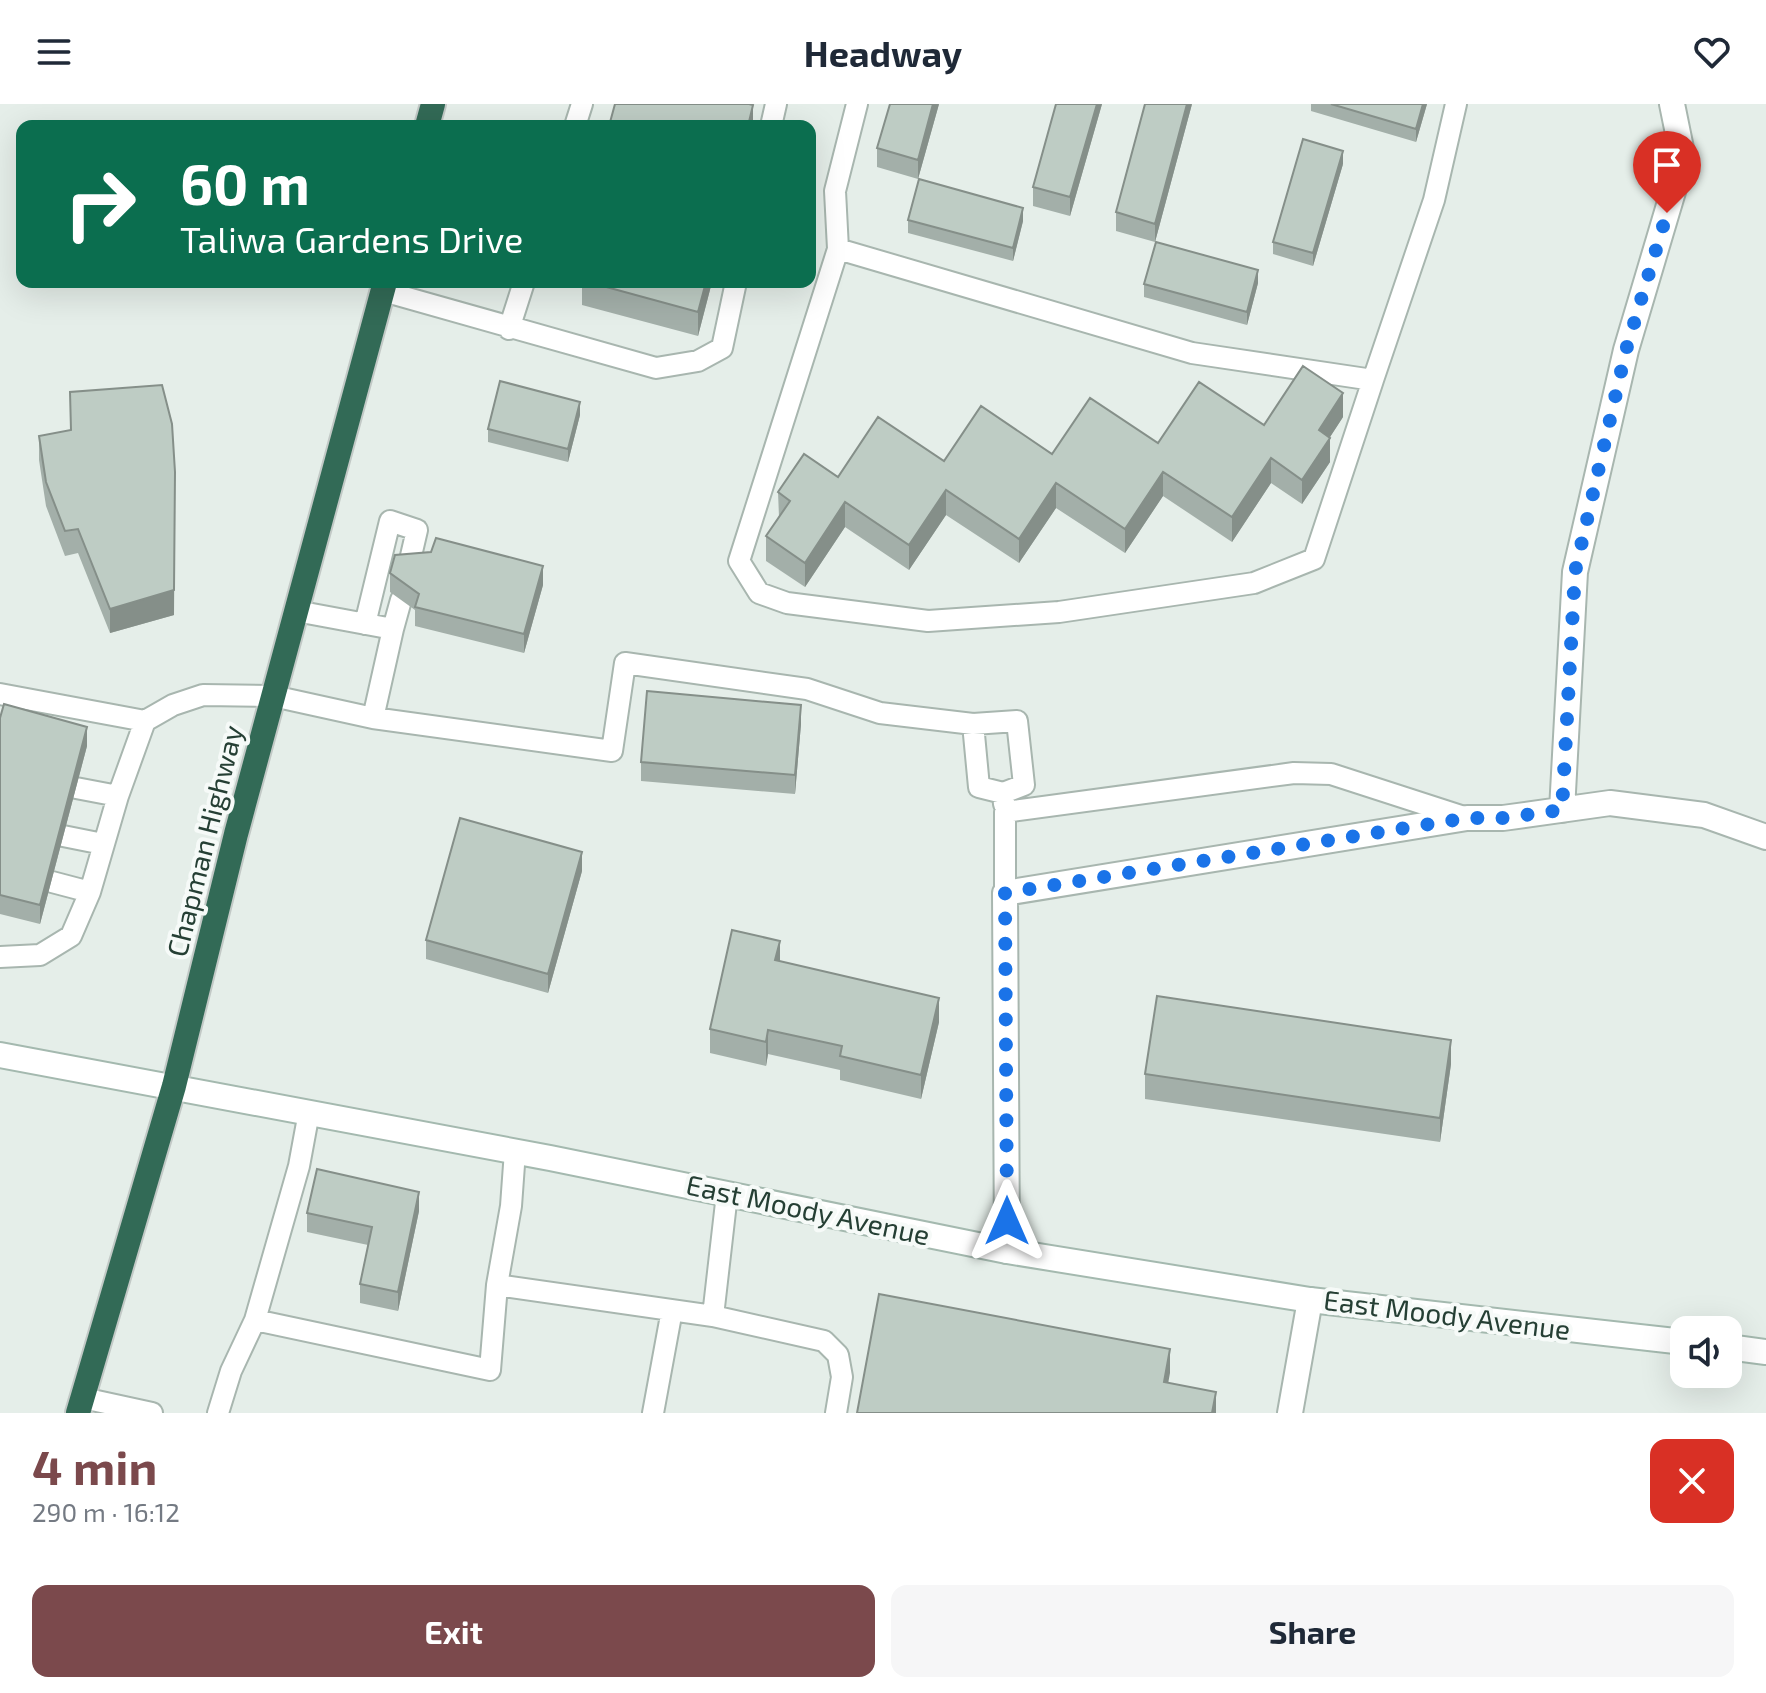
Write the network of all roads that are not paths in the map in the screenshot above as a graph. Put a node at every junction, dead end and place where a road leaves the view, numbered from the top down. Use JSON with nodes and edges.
{"nodes":[{"id":1,"x":857,"y":104,"type":"edge"},
{"id":2,"x":1456,"y":104,"type":"edge"},
{"id":3,"x":1672,"y":104,"type":"edge"},
{"id":4,"x":838,"y":249,"type":"junction"},
{"id":5,"x":383,"y":288,"type":"edge"},
{"id":6,"x":390,"y":288,"type":"edge"},
{"id":7,"x":522,"y":288,"type":"edge"},
{"id":8,"x":735,"y":288,"type":"edge"},
{"id":9,"x":509,"y":329,"type":"junction"},
{"id":10,"x":1373,"y":380,"type":"junction"},
{"id":11,"x":407,"y":573,"type":"edge"},
{"id":12,"x":401,"y":600,"type":"edge"},
{"id":13,"x":296,"y":611,"type":"junction"},
{"id":14,"x":365,"y":624,"type":"junction"},
{"id":15,"x":393,"y":629,"type":"junction"},
{"id":16,"x":0,"y":694,"type":"edge"},
{"id":17,"x":273,"y":696,"type":"junction"},
{"id":18,"x":373,"y":718,"type":"junction"},
{"id":19,"x":145,"y":721,"type":"junction"},
{"id":20,"x":973,"y":724,"type":"junction"},
{"id":21,"x":76,"y":788,"type":"edge"},
{"id":22,"x":118,"y":796,"type":"junction"},
{"id":23,"x":1004,"y":802,"type":"junction"},
{"id":24,"x":1562,"y":810,"type":"junction"},
{"id":25,"x":1467,"y":818,"type":"junction"},
{"id":26,"x":63,"y":836,"type":"edge"},
{"id":27,"x":1766,"y":837,"type":"edge"},
{"id":28,"x":103,"y":844,"type":"junction"},
{"id":29,"x":52,"y":882,"type":"edge"},
{"id":30,"x":90,"y":892,"type":"junction"},
{"id":31,"x":1005,"y":893,"type":"junction"},
{"id":32,"x":0,"y":957,"type":"edge"},
{"id":33,"x":0,"y":1055,"type":"edge"},
{"id":34,"x":174,"y":1086,"type":"junction"},
{"id":35,"x":309,"y":1112,"type":"junction"},
{"id":36,"x":515,"y":1151,"type":"junction"},
{"id":37,"x":727,"y":1194,"type":"junction"},
{"id":38,"x":1007,"y":1251,"type":"junction"},
{"id":39,"x":497,"y":1285,"type":"junction"},
{"id":40,"x":1310,"y":1300,"type":"junction"},
{"id":41,"x":672,"y":1310,"type":"junction"},
{"id":42,"x":713,"y":1316,"type":"junction"},
{"id":43,"x":255,"y":1320,"type":"junction"},
{"id":44,"x":1670,"y":1340,"type":"edge"},
{"id":45,"x":1742,"y":1349,"type":"edge"},
{"id":46,"x":1766,"y":1352,"type":"edge"},
{"id":47,"x":81,"y":1406,"type":"edge"},
{"id":48,"x":152,"y":1413,"type":"edge"},
{"id":49,"x":218,"y":1413,"type":"edge"},
{"id":50,"x":653,"y":1413,"type":"edge"},
{"id":51,"x":836,"y":1413,"type":"edge"},
{"id":52,"x":1290,"y":1413,"type":"edge"}],
"edges":[{"from":1,"to":4,"type":"lane"},
{"from":2,"to":10,"type":"lane"},
{"from":3,"to":24,"type":"street"},
{"from":4,"to":10,"type":"lane"},
{"from":4,"to":10,"type":"lane"},
{"from":5,"to":13,"type":"highway","name":"Chapman Highway"},
{"from":6,"to":9,"type":"lane"},
{"from":7,"to":9,"type":"lane"},
{"from":8,"to":9,"type":"lane"},
{"from":11,"to":14,"type":"lane"},
{"from":12,"to":15,"type":"lane"},
{"from":13,"to":14,"type":"lane"},
{"from":13,"to":17,"type":"highway","name":"Chapman Highway"},
{"from":14,"to":15,"type":"lane"},
{"from":15,"to":18,"type":"lane"},
{"from":16,"to":19,"type":"lane"},
{"from":17,"to":18,"type":"lane"},
{"from":17,"to":19,"type":"lane"},
{"from":17,"to":34,"type":"highway","name":"Chapman Highway"},
{"from":18,"to":20,"type":"lane"},
{"from":19,"to":22,"type":"lane"},
{"from":20,"to":23,"type":"lane"},
{"from":20,"to":23,"type":"lane"},
{"from":21,"to":22,"type":"lane"},
{"from":22,"to":28,"type":"lane"},
{"from":23,"to":25,"type":"lane"},
{"from":23,"to":31,"type":"lane"},
{"from":24,"to":25,"type":"street"},
{"from":24,"to":27,"type":"street"},
{"from":25,"to":31,"type":"street"},
{"from":26,"to":28,"type":"lane"},
{"from":28,"to":30,"type":"lane"},
{"from":29,"to":30,"type":"lane"},
{"from":30,"to":32,"type":"lane"},
{"from":31,"to":38,"type":"street"},
{"from":33,"to":34,"type":"street","name":"East Moody Avenue"},
{"from":34,"to":35,"type":"street","name":"East Moody Avenue"},
{"from":34,"to":47,"type":"highway","name":"Chapman Highway"},
{"from":35,"to":36,"type":"street","name":"East Moody Avenue"},
{"from":35,"to":43,"type":"lane"},
{"from":36,"to":37,"type":"street","name":"East Moody Avenue"},
{"from":36,"to":39,"type":"lane"},
{"from":37,"to":38,"type":"street","name":"East Moody Avenue"},
{"from":37,"to":42,"type":"lane"},
{"from":38,"to":40,"type":"street","name":"East Moody Avenue"},
{"from":39,"to":41,"type":"lane"},
{"from":39,"to":43,"type":"lane"},
{"from":40,"to":44,"type":"street","name":"East Moody Avenue"},
{"from":40,"to":52,"type":"street"},
{"from":41,"to":42,"type":"lane"},
{"from":41,"to":50,"type":"lane"},
{"from":42,"to":51,"type":"lane"},
{"from":43,"to":49,"type":"lane"},
{"from":45,"to":46,"type":"street"},
{"from":47,"to":48,"type":"lane"}]}
